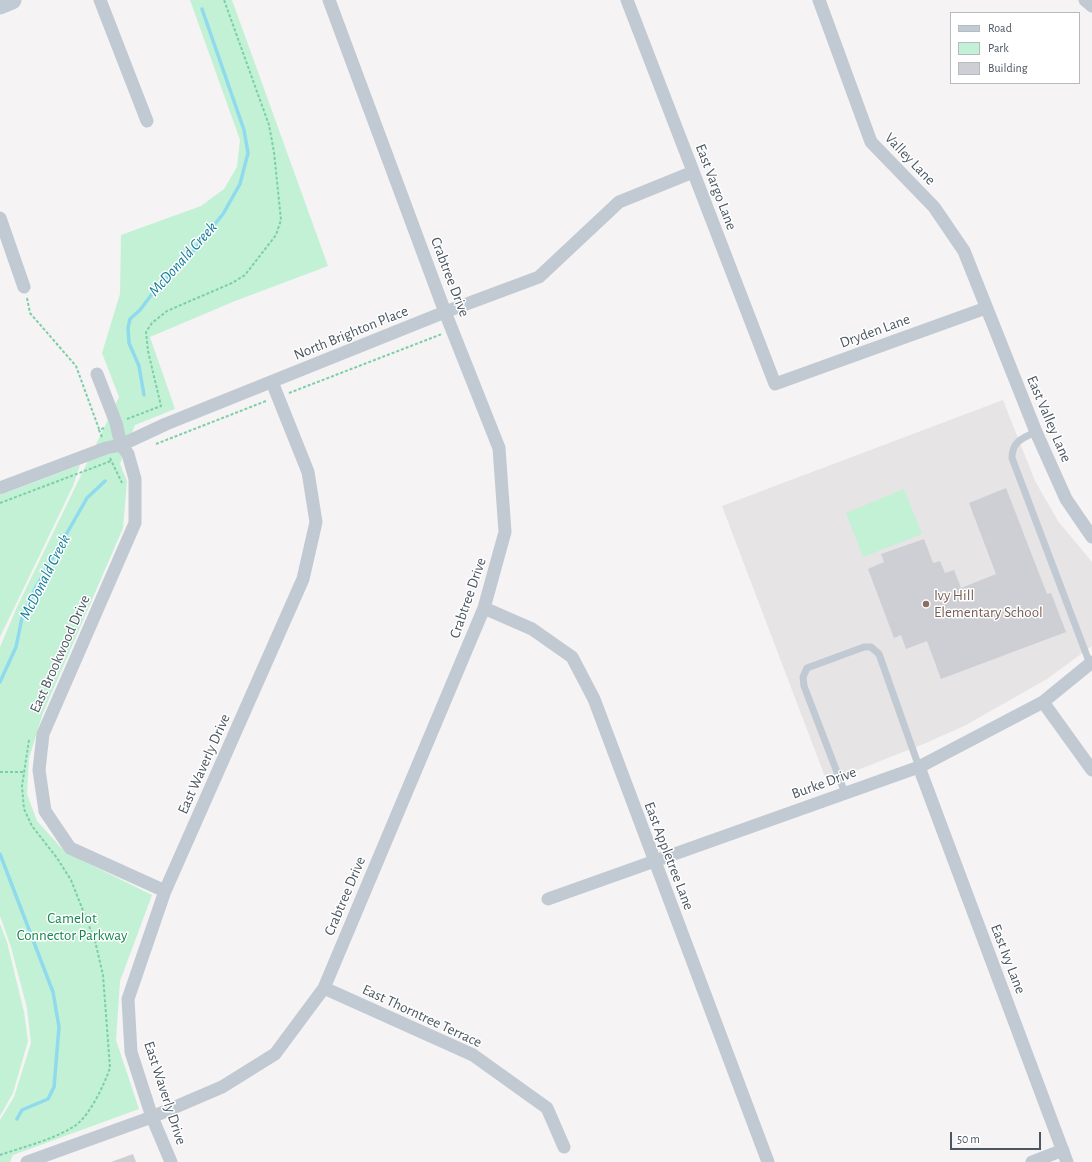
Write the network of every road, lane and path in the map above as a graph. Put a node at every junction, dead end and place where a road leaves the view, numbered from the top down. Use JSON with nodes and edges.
{"nodes":[{"id":1,"x":12,"y":0,"type":"edge"},
{"id":2,"x":100,"y":0,"type":"edge"},
{"id":3,"x":224,"y":0,"type":"edge"},
{"id":4,"x":329,"y":0,"type":"edge"},
{"id":5,"x":627,"y":0,"type":"edge"},
{"id":6,"x":818,"y":0,"type":"edge"},
{"id":7,"x":1085,"y":0,"type":"edge"},
{"id":8,"x":0,"y":4,"type":"edge"},
{"id":9,"x":1092,"y":6,"type":"edge"},
{"id":10,"x":147,"y":121,"type":"dead end"},
{"id":11,"x":693,"y":172,"type":"junction"},
{"id":12,"x":0,"y":218,"type":"edge"},
{"id":13,"x":24,"y":287,"type":"joint"},
{"id":14,"x":986,"y":308,"type":"junction"},
{"id":15,"x":446,"y":312,"type":"junction"},
{"id":16,"x":452,"y":330,"type":"junction"},
{"id":17,"x":97,"y":374,"type":"dead end"},
{"id":18,"x":272,"y":382,"type":"junction"},
{"id":19,"x":775,"y":384,"type":"joint"},
{"id":20,"x":278,"y":397,"type":"junction"},
{"id":21,"x":116,"y":423,"type":"junction"},
{"id":22,"x":99,"y":430,"type":"junction"},
{"id":23,"x":1036,"y":432,"type":"junction"},
{"id":24,"x":149,"y":446,"type":"dead end"},
{"id":25,"x":106,"y":448,"type":"junction"},
{"id":26,"x":124,"y":450,"type":"junction"},
{"id":27,"x":112,"y":461,"type":"junction"},
{"id":28,"x":123,"y":486,"type":"dead end"},
{"id":29,"x":0,"y":488,"type":"edge"},
{"id":30,"x":0,"y":503,"type":"edge"},
{"id":31,"x":1092,"y":537,"type":"edge"},
{"id":32,"x":484,"y":608,"type":"junction"},
{"id":33,"x":1091,"y":663,"type":"edge"},
{"id":34,"x":1043,"y":702,"type":"junction"},
{"id":35,"x":30,"y":736,"type":"dead end"},
{"id":36,"x":919,"y":766,"type":"junction"},
{"id":37,"x":1092,"y":770,"type":"edge"},
{"id":38,"x":0,"y":772,"type":"edge"},
{"id":39,"x":24,"y":772,"type":"junction"},
{"id":40,"x":845,"y":793,"type":"junction"},
{"id":41,"x":654,"y":861,"type":"junction"},
{"id":42,"x":165,"y":891,"type":"junction"},
{"id":43,"x":548,"y":899,"type":"dead end"},
{"id":44,"x":324,"y":988,"type":"junction"},
{"id":45,"x":152,"y":1117,"type":"junction"},
{"id":46,"x":564,"y":1147,"type":"dead end"},
{"id":47,"x":0,"y":1155,"type":"edge"},
{"id":48,"x":1065,"y":1156,"type":"edge"},
{"id":49,"x":27,"y":1162,"type":"edge"},
{"id":50,"x":171,"y":1162,"type":"edge"},
{"id":51,"x":768,"y":1162,"type":"edge"},
{"id":52,"x":1032,"y":1162,"type":"edge"}],
"edges":[{"from":1,"to":8,"type":"main road"},
{"from":2,"to":10,"type":"street"},
{"from":3,"to":21,"type":"path"},
{"from":4,"to":15,"type":"street","name":"Crabtree Drive"},
{"from":5,"to":11,"type":"street","name":"East Vargo Lane"},
{"from":6,"to":14,"type":"street","name":"Valley Lane"},
{"from":7,"to":9,"type":"street"},
{"from":11,"to":15,"type":"street","name":"North Brighton Place"},
{"from":11,"to":19,"type":"street","name":"East Vargo Lane"},
{"from":12,"to":13,"type":"street"},
{"from":13,"to":22,"type":"path"},
{"from":14,"to":19,"type":"street","name":"Dryden Lane"},
{"from":14,"to":23,"type":"street","name":"East Valley Lane"},
{"from":15,"to":16,"type":"street","name":"Crabtree Drive"},
{"from":15,"to":18,"type":"street","name":"North Brighton Place"},
{"from":16,"to":20,"type":"path"},
{"from":16,"to":32,"type":"street","name":"Crabtree Drive"},
{"from":17,"to":21,"type":"street","name":"East Brookwood Drive"},
{"from":18,"to":20,"type":"street","name":"East Waverly Drive"},
{"from":18,"to":26,"type":"street","name":"North Brighton Place"},
{"from":20,"to":24,"type":"path"},
{"from":20,"to":42,"type":"street","name":"East Waverly Drive"},
{"from":21,"to":22,"type":"path"},
{"from":21,"to":26,"type":"street","name":"East Brookwood Drive"},
{"from":22,"to":25,"type":"path"},
{"from":23,"to":31,"type":"street","name":"East Valley Lane"},
{"from":23,"to":33,"type":"lane"},
{"from":25,"to":26,"type":"street","name":"North Brighton Place"},
{"from":25,"to":27,"type":"path"},
{"from":25,"to":29,"type":"street","name":"North Brighton Place"},
{"from":26,"to":27,"type":"path"},
{"from":26,"to":42,"type":"street","name":"East Brookwood Drive"},
{"from":27,"to":28,"type":"path"},
{"from":27,"to":30,"type":"path"},
{"from":32,"to":41,"type":"street","name":"East Appletree Lane"},
{"from":32,"to":44,"type":"street","name":"Crabtree Drive"},
{"from":33,"to":34,"type":"street","name":"Burke Drive"},
{"from":34,"to":36,"type":"street","name":"Burke Drive"},
{"from":34,"to":37,"type":"street"},
{"from":35,"to":39,"type":"path"},
{"from":36,"to":40,"type":"street","name":"Burke Drive"},
{"from":36,"to":40,"type":"lane"},
{"from":36,"to":48,"type":"street","name":"East Ivy Lane"},
{"from":38,"to":39,"type":"path"},
{"from":39,"to":47,"type":"path"},
{"from":40,"to":41,"type":"street","name":"Burke Drive"},
{"from":41,"to":43,"type":"street","name":"Burke Drive"},
{"from":41,"to":51,"type":"street","name":"East Appletree Lane"},
{"from":42,"to":45,"type":"street","name":"East Waverly Drive"},
{"from":44,"to":45,"type":"street","name":"Crabtree Drive"},
{"from":44,"to":46,"type":"street","name":"East Thorntree Terrace"},
{"from":45,"to":49,"type":"street","name":"Crabtree Drive"},
{"from":45,"to":50,"type":"street","name":"East Waverly Drive"},
{"from":48,"to":52,"type":"street"}]}
